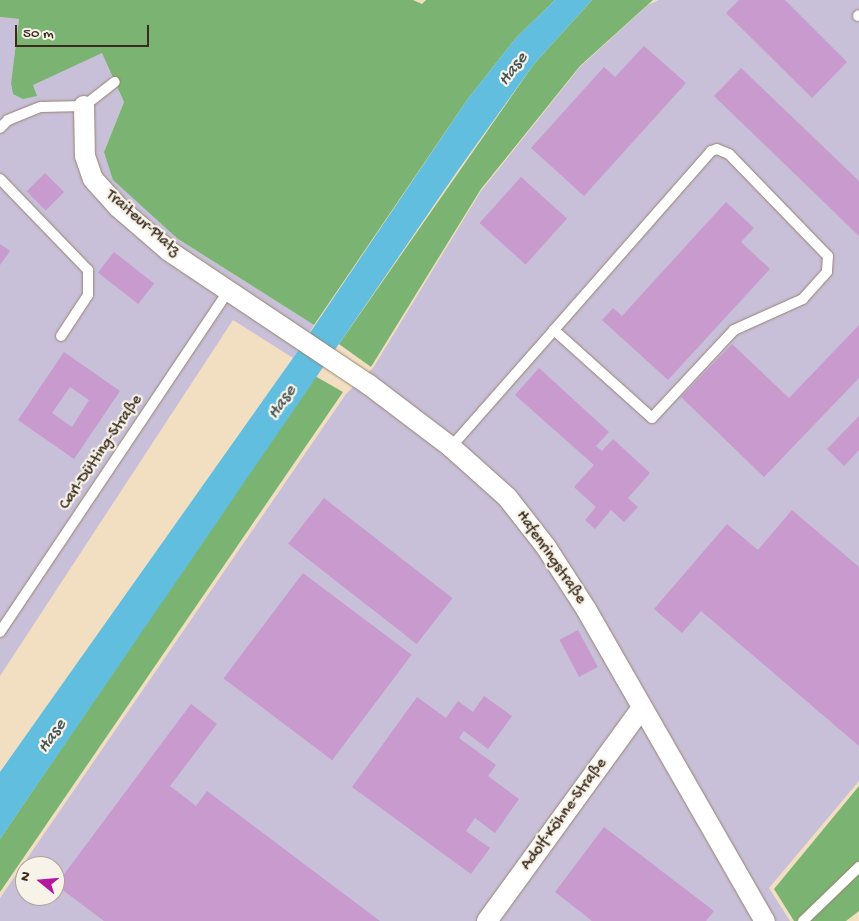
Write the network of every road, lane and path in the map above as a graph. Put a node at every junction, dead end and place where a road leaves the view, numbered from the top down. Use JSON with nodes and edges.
{"nodes":[{"id":1,"x":115,"y":82,"type":"dead end"},
{"id":2,"x":84,"y":106,"type":"junction"},
{"id":3,"x":0,"y":128,"type":"edge"},
{"id":4,"x":0,"y":179,"type":"edge"},
{"id":5,"x":229,"y":290,"type":"junction"},
{"id":6,"x":554,"y":330,"type":"junction"},
{"id":7,"x":61,"y":336,"type":"dead end"},
{"id":8,"x":452,"y":447,"type":"junction"},
{"id":9,"x":0,"y":632,"type":"edge"},
{"id":10,"x":642,"y":708,"type":"junction"},
{"id":11,"x":859,"y":867,"type":"edge"},
{"id":12,"x":487,"y":921,"type":"edge"},
{"id":13,"x":765,"y":921,"type":"edge"},
{"id":14,"x":803,"y":921,"type":"edge"}],
"edges":[{"from":1,"to":2,"type":"lane"},
{"from":2,"to":3,"type":"lane"},
{"from":2,"to":5,"type":"street","name":"Traiteur-Platz"},
{"from":4,"to":7,"type":"lane"},
{"from":5,"to":8,"type":"street","name":"Hafenringstraße"},
{"from":5,"to":9,"type":"lane","name":"Carl-Dütting-Straße"},
{"from":6,"to":6,"type":"lane"},
{"from":6,"to":8,"type":"lane"},
{"from":8,"to":10,"type":"street","name":"Hafenringstraße"},
{"from":10,"to":12,"type":"street","name":"Adolf-Köhne-Straße"},
{"from":10,"to":13,"type":"street","name":"Hafenringstraße"},
{"from":11,"to":14,"type":"lane"}]}
